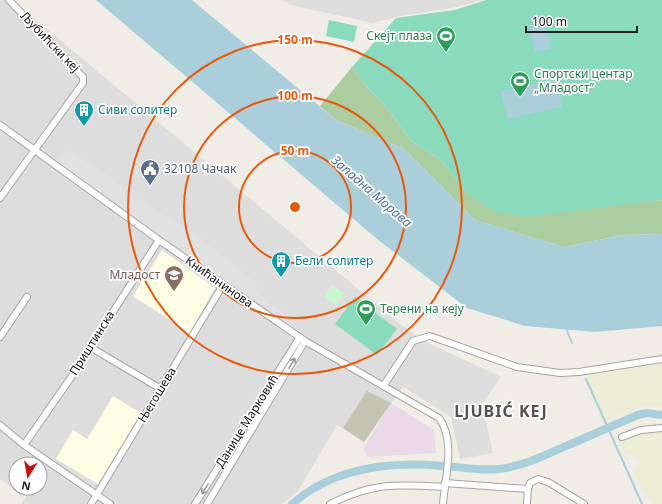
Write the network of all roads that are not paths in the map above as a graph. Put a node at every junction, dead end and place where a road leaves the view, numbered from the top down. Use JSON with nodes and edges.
{"nodes":[{"id":1,"x":9,"y":0,"type":"edge"},
{"id":2,"x":0,"y":125,"type":"edge"},
{"id":3,"x":35,"y":149,"type":"junction"},
{"id":4,"x":0,"y":198,"type":"edge"},
{"id":5,"x":159,"y":240,"type":"junction"},
{"id":6,"x":223,"y":285,"type":"junction"},
{"id":7,"x":27,"y":297,"type":"dead end"},
{"id":8,"x":0,"y":337,"type":"edge"},
{"id":9,"x":303,"y":339,"type":"junction"},
{"id":10,"x":90,"y":347,"type":"junction"},
{"id":11,"x":662,"y":359,"type":"edge"},
{"id":12,"x":384,"y":385,"type":"junction"},
{"id":13,"x":161,"y":389,"type":"junction"},
{"id":14,"x":0,"y":426,"type":"edge"},
{"id":15,"x":662,"y":428,"type":"edge"},
{"id":16,"x":622,"y":437,"type":"dead end"},
{"id":17,"x":24,"y":445,"type":"junction"},
{"id":18,"x":445,"y":485,"type":"junction"},
{"id":19,"x":528,"y":489,"type":"junction"},
{"id":20,"x":97,"y":495,"type":"junction"},
{"id":21,"x":91,"y":504,"type":"edge"},
{"id":22,"x":110,"y":504,"type":"edge"},
{"id":23,"x":195,"y":504,"type":"edge"},
{"id":24,"x":207,"y":504,"type":"edge"},
{"id":25,"x":330,"y":504,"type":"edge"},
{"id":26,"x":443,"y":504,"type":"edge"},
{"id":27,"x":527,"y":504,"type":"edge"},
{"id":28,"x":584,"y":504,"type":"edge"}],
"edges":[{"from":1,"to":3,"type":"street","name":"Љубићски кеј"},
{"from":2,"to":3,"type":"street","name":"Книћанинова"},
{"from":3,"to":4,"type":"street"},
{"from":3,"to":5,"type":"street","name":"Книћанинова"},
{"from":5,"to":6,"type":"street","name":"Книћанинова"},
{"from":5,"to":10,"type":"street","name":"Приштинска"},
{"from":6,"to":9,"type":"street","name":"Книћанинова"},
{"from":6,"to":13,"type":"street","name":"Његошева"},
{"from":7,"to":8,"type":"street"},
{"from":9,"to":12,"type":"street","name":"Книћанинова"},
{"from":9,"to":23,"type":"street","name":"Данице Марковић","one_way":true},
{"from":24,"to":9,"type":"street","name":"Данице Марковић","one_way":true},
{"from":10,"to":13,"type":"street"},
{"from":10,"to":17,"type":"street","name":"Приштинска"},
{"from":11,"to":12,"type":"street"},
{"from":12,"to":18,"type":"street","name":"Книћанинова"},
{"from":13,"to":20,"type":"street","name":"Његошева"},
{"from":14,"to":17,"type":"street"},
{"from":15,"to":16,"type":"street"},
{"from":17,"to":20,"type":"street"},
{"from":18,"to":19,"type":"street"},
{"from":18,"to":25,"type":"street"},
{"from":18,"to":26,"type":"street"},
{"from":19,"to":27,"type":"street"},
{"from":19,"to":28,"type":"street"},
{"from":20,"to":21,"type":"street","name":"Његошева"},
{"from":20,"to":22,"type":"street"}]}
